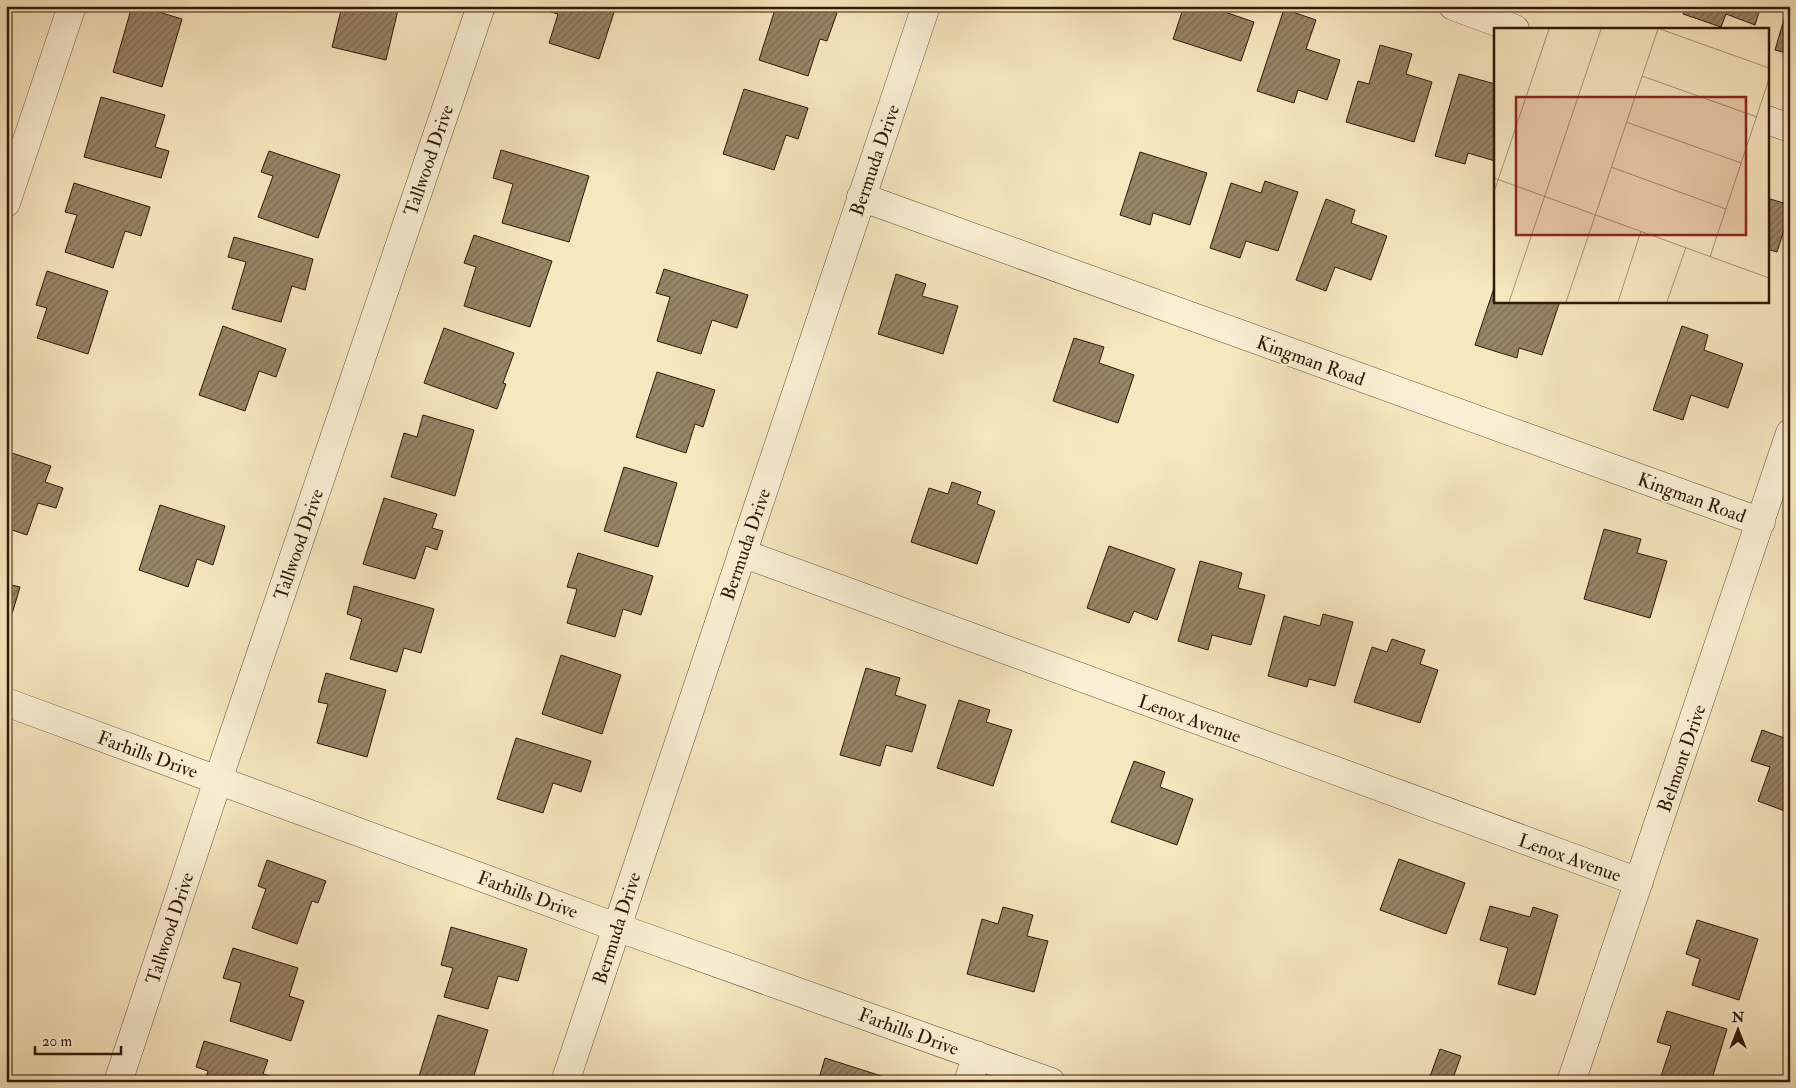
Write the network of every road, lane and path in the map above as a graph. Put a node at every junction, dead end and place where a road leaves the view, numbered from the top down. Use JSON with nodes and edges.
{"nodes":[{"id":1,"x":72,"y":6,"type":"edge"},
{"id":2,"x":480,"y":6,"type":"edge"},
{"id":3,"x":926,"y":6,"type":"edge"},
{"id":4,"x":1453,"y":6,"type":"edge"},
{"id":5,"x":1512,"y":28,"type":"edge"},
{"id":6,"x":1768,"y":120,"type":"edge"},
{"id":7,"x":1790,"y":128,"type":"edge"},
{"id":8,"x":861,"y":197,"type":"junction"},
{"id":9,"x":6,"y":203,"type":"edge"},
{"id":10,"x":1790,"y":433,"type":"edge"},
{"id":11,"x":1761,"y":522,"type":"junction"},
{"id":12,"x":742,"y":553,"type":"junction"},
{"id":13,"x":6,"y":702,"type":"edge"},
{"id":14,"x":218,"y":780,"type":"junction"},
{"id":15,"x":1639,"y":882,"type":"junction"},
{"id":16,"x":616,"y":927,"type":"junction"},
{"id":17,"x":977,"y":1055,"type":"junction"},
{"id":18,"x":118,"y":1082,"type":"edge"},
{"id":19,"x":565,"y":1082,"type":"edge"},
{"id":20,"x":968,"y":1082,"type":"edge"},
{"id":21,"x":1051,"y":1082,"type":"edge"},
{"id":22,"x":1571,"y":1082,"type":"edge"}],
"edges":[{"from":1,"to":9,"type":"street"},
{"from":2,"to":14,"type":"street","name":"Tallwood Drive"},
{"from":3,"to":8,"type":"street","name":"Bermuda Drive"},
{"from":4,"to":5,"type":"street"},
{"from":6,"to":7,"type":"street"},
{"from":8,"to":11,"type":"street","name":"Kingman Road"},
{"from":8,"to":12,"type":"street","name":"Bermuda Drive"},
{"from":10,"to":11,"type":"street","name":"Belmont Drive"},
{"from":11,"to":15,"type":"street","name":"Belmont Drive"},
{"from":12,"to":15,"type":"street","name":"Lenox Avenue"},
{"from":12,"to":16,"type":"street","name":"Bermuda Drive"},
{"from":13,"to":14,"type":"street","name":"Farhills Drive"},
{"from":14,"to":16,"type":"street","name":"Farhills Drive"},
{"from":14,"to":18,"type":"street","name":"Tallwood Drive"},
{"from":15,"to":22,"type":"street","name":"Belmont Drive"},
{"from":16,"to":17,"type":"street","name":"Farhills Drive"},
{"from":16,"to":19,"type":"street","name":"Bermuda Drive"},
{"from":17,"to":20,"type":"street"},
{"from":17,"to":21,"type":"street","name":"Farhills Drive"}]}
